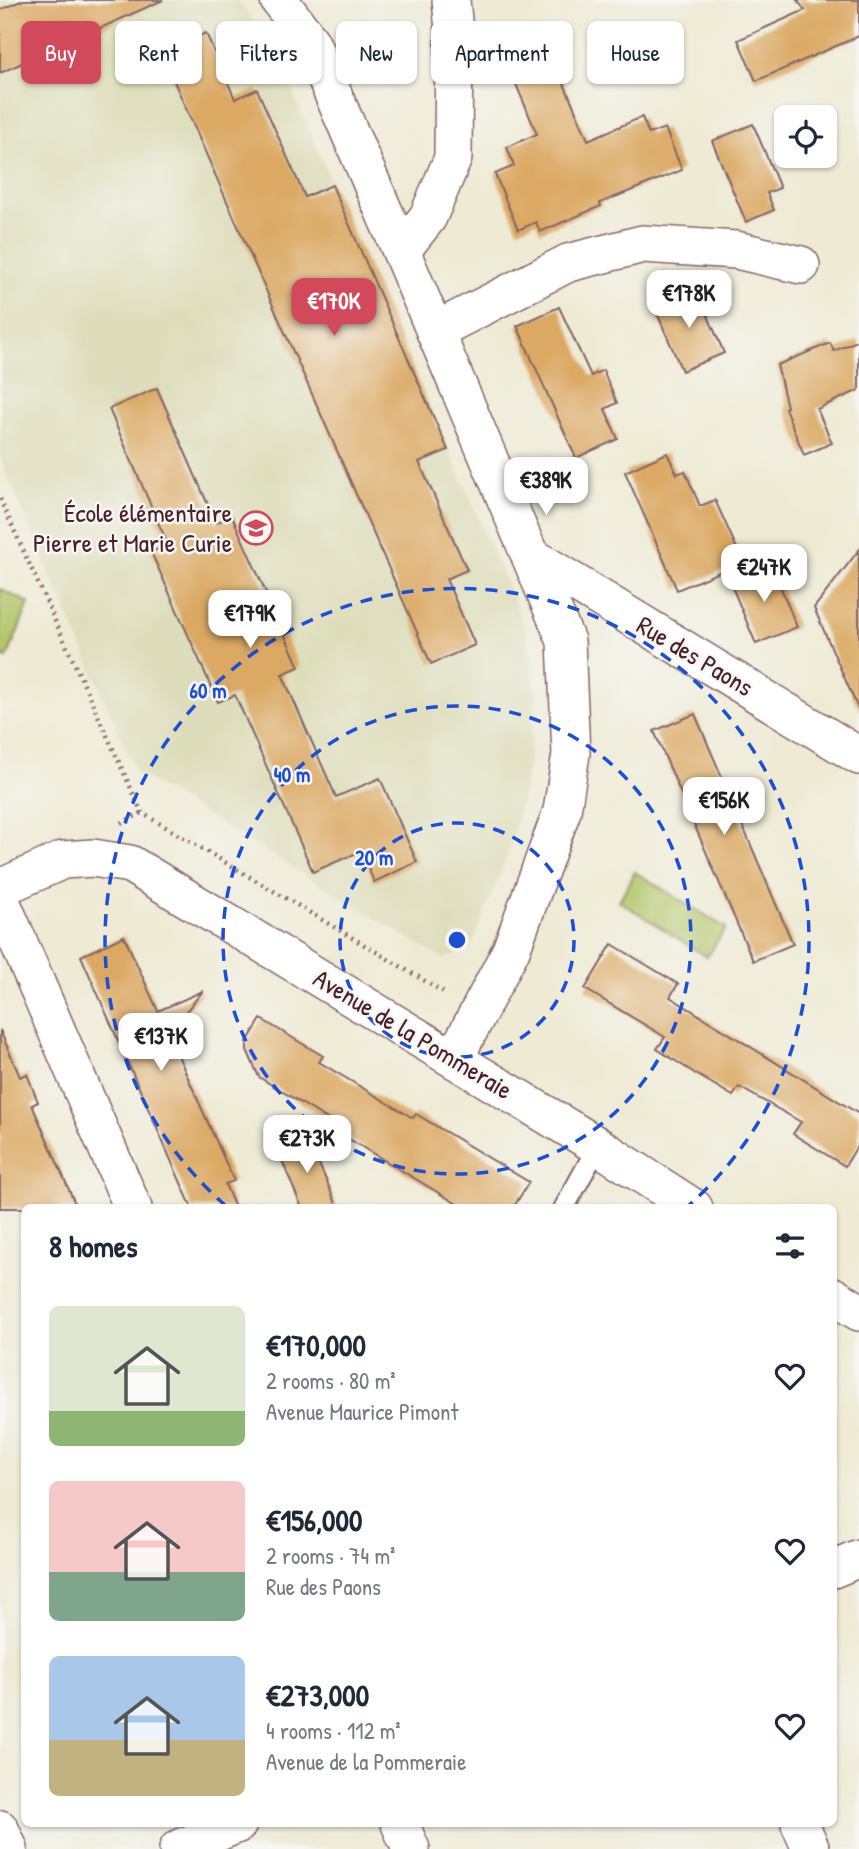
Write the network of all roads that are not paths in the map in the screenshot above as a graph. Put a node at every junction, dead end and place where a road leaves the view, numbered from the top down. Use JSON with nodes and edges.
{"nodes":[{"id":1,"x":279,"y":0,"type":"edge"},
{"id":2,"x":451,"y":0,"type":"edge"},
{"id":3,"x":401,"y":251,"type":"junction"},
{"id":4,"x":801,"y":265,"type":"dead end"},
{"id":5,"x":435,"y":331,"type":"junction"},
{"id":6,"x":531,"y":556,"type":"junction"},
{"id":7,"x":859,"y":756,"type":"edge"},
{"id":8,"x":0,"y":888,"type":"edge"},
{"id":9,"x":0,"y":899,"type":"edge"},
{"id":10,"x":454,"y":1059,"type":"junction"},
{"id":11,"x":598,"y":1146,"type":"junction"},
{"id":12,"x":131,"y":1204,"type":"edge"},
{"id":13,"x":566,"y":1204,"type":"edge"},
{"id":14,"x":688,"y":1204,"type":"edge"},
{"id":15,"x":837,"y":1298,"type":"edge"},
{"id":16,"x":859,"y":1312,"type":"edge"},
{"id":17,"x":859,"y":1558,"type":"edge"},
{"id":18,"x":837,"y":1567,"type":"edge"},
{"id":19,"x":231,"y":1827,"type":"edge"},
{"id":20,"x":401,"y":1827,"type":"edge"},
{"id":21,"x":801,"y":1827,"type":"edge"},
{"id":22,"x":0,"y":1829,"type":"edge"},
{"id":23,"x":9,"y":1849,"type":"edge"},
{"id":24,"x":178,"y":1849,"type":"edge"},
{"id":25,"x":411,"y":1849,"type":"edge"},
{"id":26,"x":811,"y":1849,"type":"edge"}],
"edges":[{"from":1,"to":3,"type":"street"},
{"from":2,"to":3,"type":"street"},
{"from":3,"to":5,"type":"street"},
{"from":4,"to":5,"type":"street"},
{"from":5,"to":6,"type":"street"},
{"from":6,"to":7,"type":"street","name":"Rue des Paons"},
{"from":6,"to":10,"type":"street"},
{"from":8,"to":10,"type":"street","name":"Avenue de la Pommeraie"},
{"from":9,"to":12,"type":"street"},
{"from":10,"to":11,"type":"street","name":"Avenue de la Pommeraie"},
{"from":11,"to":13,"type":"lane"},
{"from":11,"to":14,"type":"street","name":"Avenue de la Pommeraie"},
{"from":15,"to":16,"type":"street"},
{"from":17,"to":18,"type":"street"},
{"from":19,"to":24,"type":"street"},
{"from":20,"to":25,"type":"street"},
{"from":21,"to":26,"type":"street"},
{"from":22,"to":23,"type":"street"}]}
